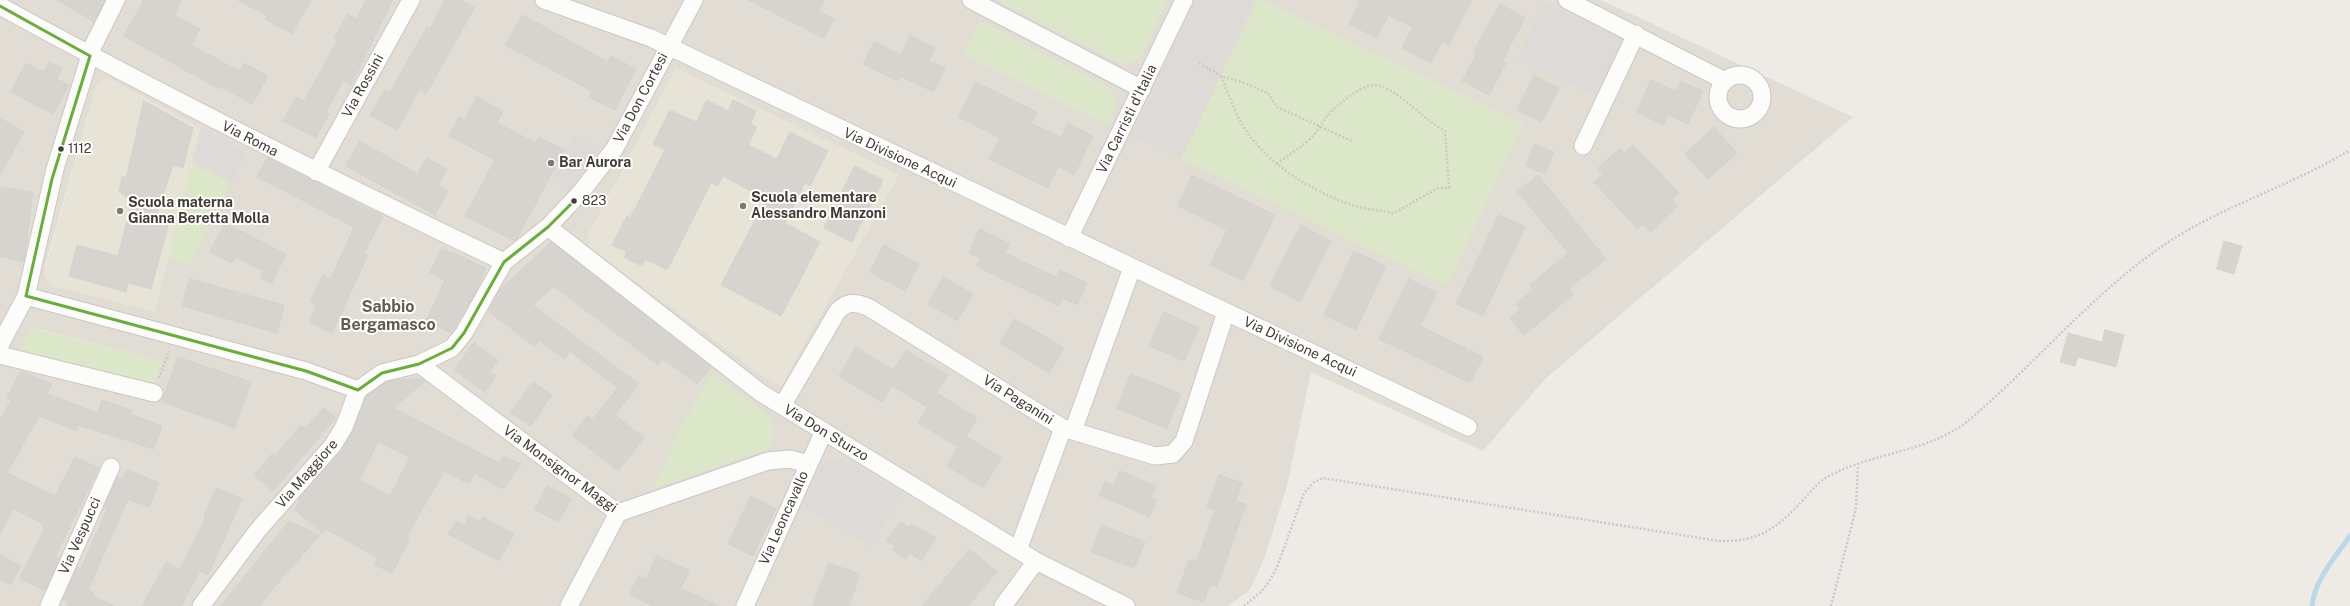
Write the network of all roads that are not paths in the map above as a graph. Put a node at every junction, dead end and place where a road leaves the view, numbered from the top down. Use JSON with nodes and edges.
{"nodes":[{"id":1,"x":116,"y":0,"type":"edge"},
{"id":2,"x":411,"y":0,"type":"edge"},
{"id":3,"x":544,"y":0,"type":"edge"},
{"id":4,"x":694,"y":0,"type":"edge"},
{"id":5,"x":971,"y":0,"type":"edge"},
{"id":6,"x":1184,"y":0,"type":"edge"},
{"id":7,"x":1567,"y":0,"type":"edge"},
{"id":8,"x":0,"y":6,"type":"edge"},
{"id":9,"x":1636,"y":34,"type":"junction"},
{"id":10,"x":668,"y":47,"type":"junction"},
{"id":11,"x":90,"y":56,"type":"junction"},
{"id":12,"x":1725,"y":81,"type":"dead end"},
{"id":13,"x":1142,"y":89,"type":"junction"},
{"id":14,"x":1583,"y":146,"type":"dead end"},
{"id":15,"x":316,"y":172,"type":"junction"},
{"id":16,"x":548,"y":227,"type":"junction"},
{"id":17,"x":1070,"y":238,"type":"junction"},
{"id":18,"x":504,"y":262,"type":"junction"},
{"id":19,"x":1132,"y":268,"type":"junction"},
{"id":20,"x":26,"y":296,"type":"junction"},
{"id":21,"x":1226,"y":312,"type":"junction"},
{"id":22,"x":0,"y":345,"type":"edge"},
{"id":23,"x":0,"y":355,"type":"edge"},
{"id":24,"x":419,"y":364,"type":"junction"},
{"id":25,"x":358,"y":390,"type":"junction"},
{"id":26,"x":154,"y":393,"type":"road end"},
{"id":27,"x":782,"y":406,"type":"junction"},
{"id":28,"x":1468,"y":427,"type":"dead end"},
{"id":29,"x":1068,"y":429,"type":"junction"},
{"id":30,"x":824,"y":431,"type":"junction"},
{"id":31,"x":808,"y":464,"type":"junction"},
{"id":32,"x":111,"y":466,"type":"dead end"},
{"id":33,"x":618,"y":514,"type":"junction"},
{"id":34,"x":1018,"y":550,"type":"junction"},
{"id":35,"x":1036,"y":561,"type":"junction"},
{"id":36,"x":49,"y":606,"type":"edge"},
{"id":37,"x":202,"y":606,"type":"edge"},
{"id":38,"x":568,"y":606,"type":"edge"},
{"id":39,"x":745,"y":606,"type":"edge"},
{"id":40,"x":1003,"y":606,"type":"edge"},
{"id":41,"x":1126,"y":606,"type":"edge"}],
"edges":[{"from":1,"to":11,"type":"street"},
{"from":2,"to":15,"type":"street","name":"Via Rossini"},
{"from":3,"to":10,"type":"street","name":"Via Divisione Acqui"},
{"from":4,"to":10,"type":"street","name":"Via Don Cortesi"},
{"from":5,"to":13,"type":"street"},
{"from":6,"to":13,"type":"street","name":"Via Carristi d'Italia"},
{"from":7,"to":9,"type":"street"},
{"from":8,"to":11,"type":"street","name":"Via Roma"},
{"from":9,"to":12,"type":"street"},
{"from":9,"to":14,"type":"street"},
{"from":10,"to":16,"type":"street","name":"Via Don Cortesi"},
{"from":10,"to":17,"type":"street","name":"Via Divisione Acqui"},
{"from":11,"to":15,"type":"street","name":"Via Roma"},
{"from":11,"to":20,"type":"street"},
{"from":13,"to":17,"type":"street","name":"Via Carristi d'Italia"},
{"from":15,"to":18,"type":"street","name":"Via Roma"},
{"from":16,"to":18,"type":"street"},
{"from":16,"to":27,"type":"street","name":"Via Don Sturzo"},
{"from":17,"to":19,"type":"street","name":"Via Divisione Acqui"},
{"from":18,"to":24,"type":"street"},
{"from":19,"to":21,"type":"street","name":"Via Divisione Acqui"},
{"from":19,"to":29,"type":"street"},
{"from":20,"to":22,"type":"street"},
{"from":20,"to":25,"type":"street"},
{"from":21,"to":28,"type":"street","name":"Via Divisione Acqui"},
{"from":21,"to":29,"type":"street","name":"Via Paganini"},
{"from":23,"to":26,"type":"street"},
{"from":24,"to":25,"type":"street"},
{"from":24,"to":33,"type":"street","name":"Via Monsignor Maggi"},
{"from":25,"to":37,"type":"street","name":"Via Maggiore"},
{"from":27,"to":29,"type":"street","name":"Via Paganini"},
{"from":27,"to":30,"type":"street","name":"Via Don Sturzo"},
{"from":29,"to":34,"type":"street"},
{"from":30,"to":31,"type":"street","name":"Via Leoncavallo"},
{"from":30,"to":34,"type":"street","name":"Via Don Sturzo"},
{"from":31,"to":33,"type":"street","name":"Via Monsignor Maggi"},
{"from":31,"to":39,"type":"street","name":"Via Leoncavallo"},
{"from":32,"to":36,"type":"street","name":"Via Vespucci"},
{"from":33,"to":38,"type":"street"},
{"from":34,"to":35,"type":"street","name":"Via Don Sturzo"},
{"from":35,"to":40,"type":"street"},
{"from":35,"to":41,"type":"street","name":"Via Don Sturzo"}]}
